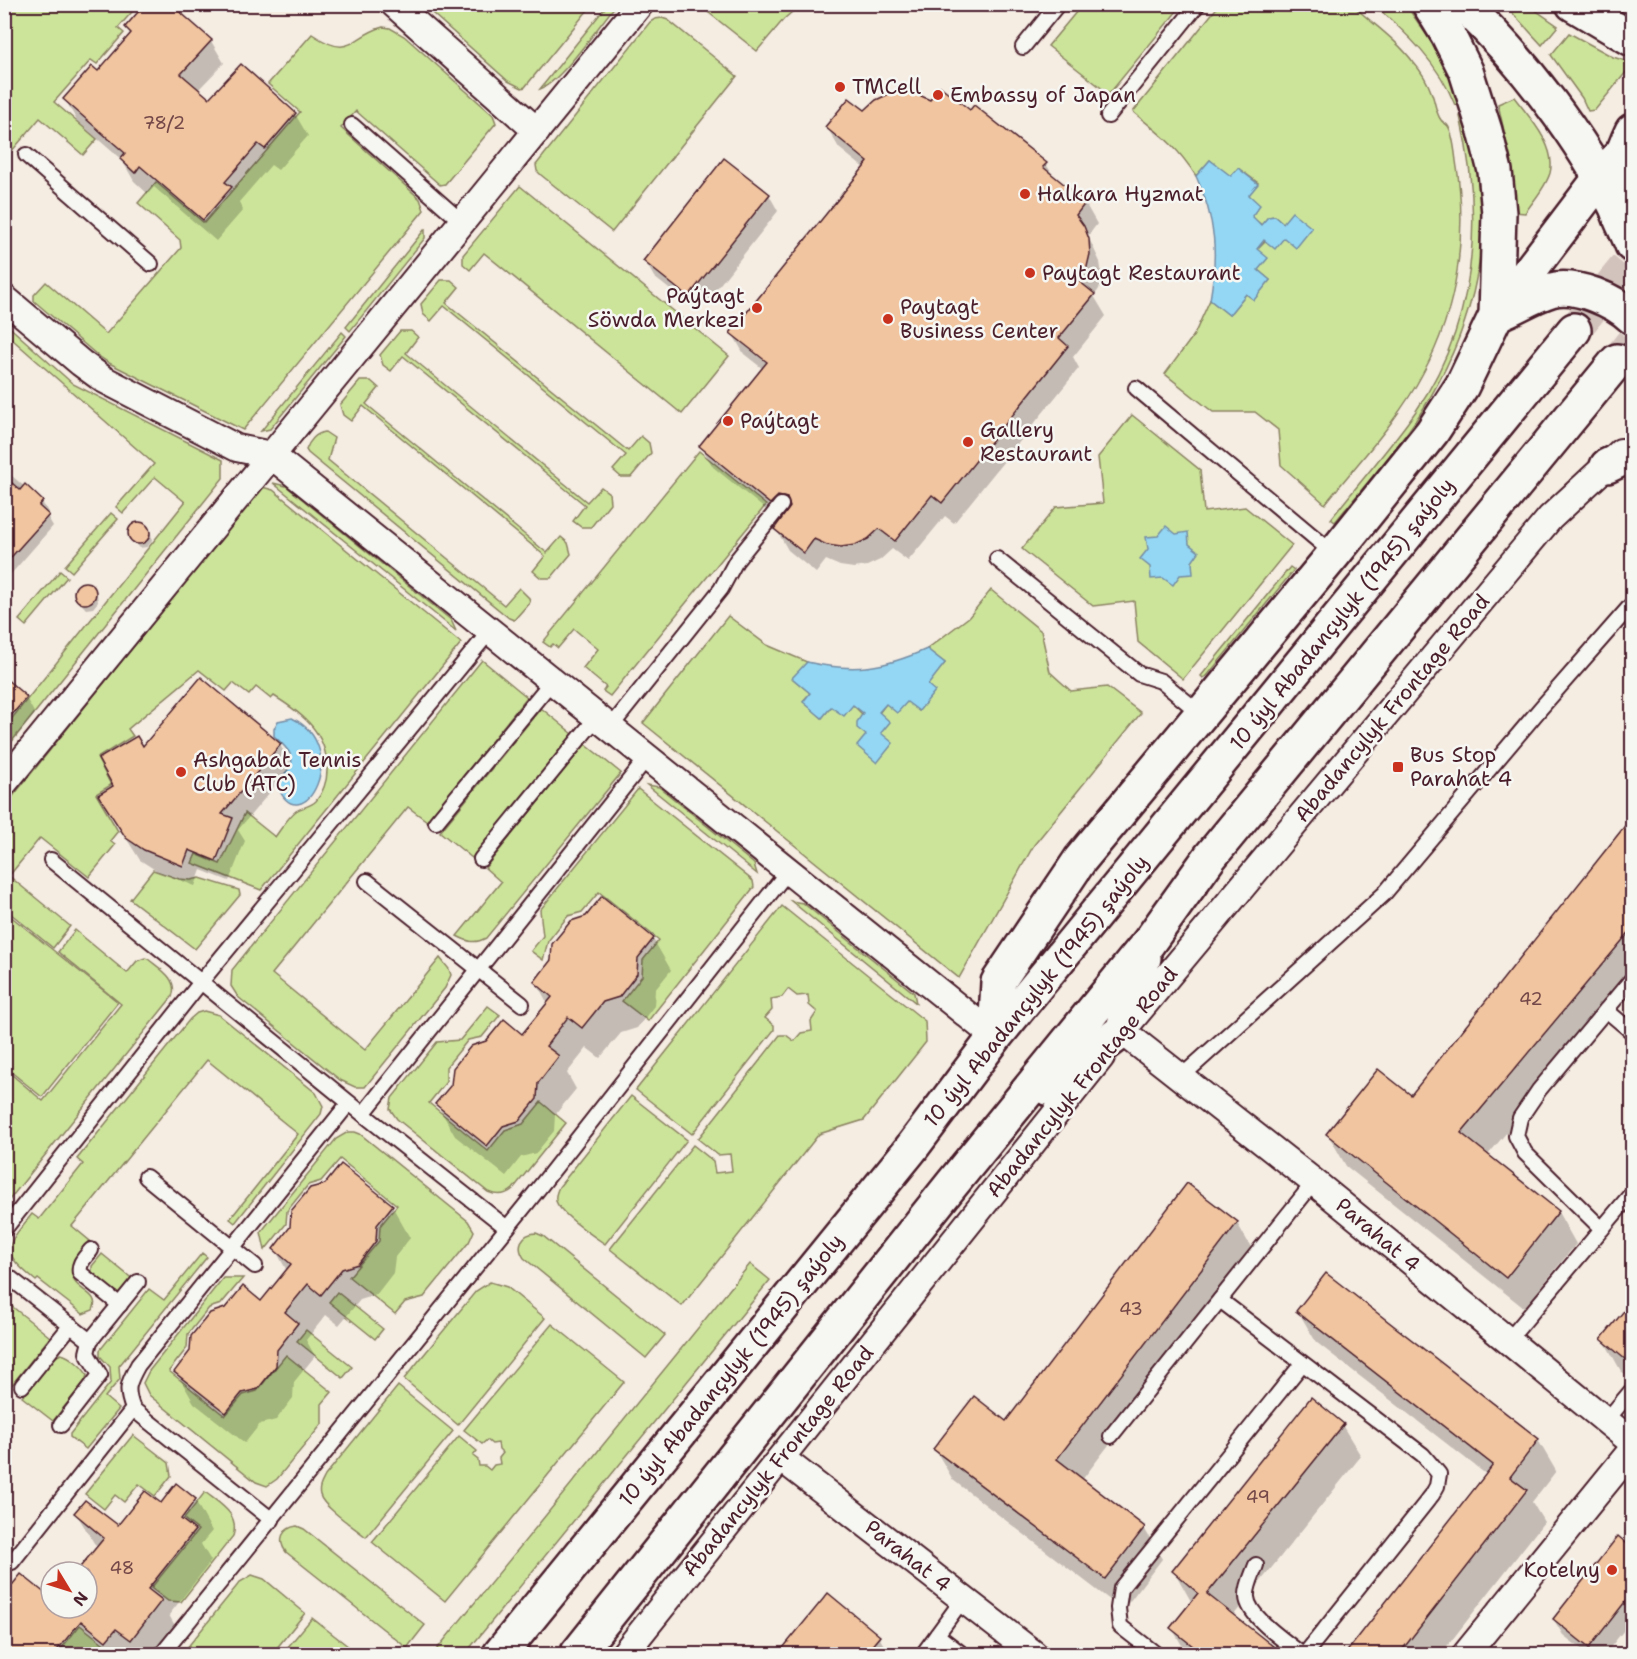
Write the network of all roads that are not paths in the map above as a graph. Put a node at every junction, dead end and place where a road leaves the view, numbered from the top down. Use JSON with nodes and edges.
{"nodes":[{"id":1,"x":394,"y":4,"type":"edge"},
{"id":2,"x":640,"y":4,"type":"edge"},
{"id":3,"x":1058,"y":4,"type":"edge"},
{"id":4,"x":1198,"y":4,"type":"edge"},
{"id":5,"x":1429,"y":4,"type":"edge"},
{"id":6,"x":1463,"y":4,"type":"edge"},
{"id":7,"x":1573,"y":4,"type":"edge"},
{"id":8,"x":1632,"y":39,"type":"edge"},
{"id":9,"x":1023,"y":47,"type":"dead end"},
{"id":10,"x":1108,"y":116,"type":"dead end"},
{"id":11,"x":352,"y":125,"type":"dead end"},
{"id":12,"x":537,"y":131,"type":"junction"},
{"id":13,"x":1618,"y":154,"type":"edge"},
{"id":14,"x":26,"y":155,"type":"dead end"},
{"id":15,"x":462,"y":222,"type":"junction"},
{"id":16,"x":1632,"y":245,"type":"edge"},
{"id":17,"x":151,"y":264,"type":"dead end"},
{"id":18,"x":4,"y":298,"type":"edge"},
{"id":19,"x":1496,"y":315,"type":"junction"},
{"id":20,"x":1632,"y":317,"type":"edge"},
{"id":21,"x":1574,"y":330,"type":"tunnel mouth"},
{"id":22,"x":1617,"y":361,"type":"tunnel mouth"},
{"id":23,"x":1136,"y":388,"type":"dead end"},
{"id":24,"x":1632,"y":440,"type":"edge"},
{"id":25,"x":271,"y":455,"type":"junction"},
{"id":26,"x":1620,"y":460,"type":"edge"},
{"id":27,"x":781,"y":505,"type":"dead end"},
{"id":28,"x":1334,"y":554,"type":"junction"},
{"id":29,"x":997,"y":559,"type":"dead end"},
{"id":30,"x":1632,"y":604,"type":"edge"},
{"id":31,"x":490,"y":632,"type":"junction"},
{"id":32,"x":552,"y":681,"type":"junction"},
{"id":33,"x":1201,"y":714,"type":"junction"},
{"id":34,"x":604,"y":722,"type":"junction"},
{"id":35,"x":647,"y":758,"type":"junction"},
{"id":36,"x":4,"y":783,"type":"edge"},
{"id":37,"x":436,"y":822,"type":"dead end"},
{"id":38,"x":481,"y":859,"type":"dead end"},
{"id":39,"x":51,"y":860,"type":"dead end"},
{"id":40,"x":788,"y":871,"type":"junction"},
{"id":41,"x":367,"y":880,"type":"dead end"},
{"id":42,"x":1149,"y":942,"type":"junction"},
{"id":43,"x":479,"y":969,"type":"junction"},
{"id":44,"x":1632,"y":979,"type":"edge"},
{"id":45,"x":201,"y":982,"type":"junction"},
{"id":46,"x":522,"y":1004,"type":"dead end"},
{"id":47,"x":1606,"y":1010,"type":"junction"},
{"id":48,"x":1122,"y":1031,"type":"junction"},
{"id":49,"x":1632,"y":1032,"type":"edge"},
{"id":50,"x":995,"y":1037,"type":"junction"},
{"id":51,"x":1181,"y":1077,"type":"junction"},
{"id":52,"x":349,"y":1103,"type":"junction"},
{"id":53,"x":363,"y":1114,"type":"junction"},
{"id":54,"x":1007,"y":1118,"type":"junction"},
{"id":55,"x":146,"y":1177,"type":"dead end"},
{"id":56,"x":1314,"y":1182,"type":"junction"},
{"id":57,"x":1632,"y":1193,"type":"edge"},
{"id":58,"x":507,"y":1228,"type":"junction"},
{"id":59,"x":1602,"y":1229,"type":"junction"},
{"id":60,"x":4,"y":1230,"type":"edge"},
{"id":61,"x":233,"y":1248,"type":"junction"},
{"id":62,"x":91,"y":1250,"type":"dead end"},
{"id":63,"x":255,"y":1266,"type":"dead end"},
{"id":64,"x":4,"y":1273,"type":"edge"},
{"id":65,"x":138,"y":1282,"type":"dead end"},
{"id":66,"x":1220,"y":1300,"type":"junction"},
{"id":67,"x":120,"y":1305,"type":"junction"},
{"id":68,"x":71,"y":1325,"type":"junction"},
{"id":69,"x":90,"y":1341,"type":"junction"},
{"id":70,"x":1507,"y":1342,"type":"junction"},
{"id":71,"x":1302,"y":1364,"type":"junction"},
{"id":72,"x":22,"y":1386,"type":"dead end"},
{"id":73,"x":1632,"y":1390,"type":"edge"},
{"id":74,"x":133,"y":1409,"type":"junction"},
{"id":75,"x":1606,"y":1421,"type":"junction"},
{"id":76,"x":61,"y":1425,"type":"dead end"},
{"id":77,"x":1112,"y":1436,"type":"dead end"},
{"id":78,"x":1632,"y":1442,"type":"edge"},
{"id":79,"x":1632,"y":1450,"type":"edge"},
{"id":80,"x":781,"y":1458,"type":"junction"},
{"id":81,"x":272,"y":1520,"type":"junction"},
{"id":82,"x":4,"y":1556,"type":"edge"},
{"id":83,"x":1256,"y":1565,"type":"dead end"},
{"id":84,"x":963,"y":1599,"type":"junction"},
{"id":85,"x":937,"y":1635,"type":"junction"},
{"id":86,"x":1475,"y":1652,"type":"edge"},
{"id":87,"x":162,"y":1654,"type":"edge"},
{"id":88,"x":500,"y":1654,"type":"edge"},
{"id":89,"x":577,"y":1654,"type":"edge"},
{"id":90,"x":624,"y":1654,"type":"edge"},
{"id":91,"x":923,"y":1654,"type":"edge"},
{"id":92,"x":962,"y":1654,"type":"edge"},
{"id":93,"x":1034,"y":1654,"type":"edge"},
{"id":94,"x":1156,"y":1654,"type":"edge"},
{"id":95,"x":1303,"y":1654,"type":"edge"}],
"edges":[{"from":1,"to":12,"type":"street"},
{"from":2,"to":12,"type":"street"},
{"from":3,"to":9,"type":"lane"},
{"from":4,"to":10,"type":"lane"},
{"from":5,"to":19,"type":"main road"},
{"from":6,"to":13,"type":"main road"},
{"from":7,"to":8,"type":"main road"},
{"from":11,"to":15,"type":"lane"},
{"from":12,"to":15,"type":"street"},
{"from":13,"to":16,"type":"main road"},
{"from":13,"to":19,"type":"main road"},
{"from":14,"to":17,"type":"lane"},
{"from":15,"to":25,"type":"street"},
{"from":18,"to":25,"type":"street"},
{"from":19,"to":20,"type":"main road"},
{"from":19,"to":28,"type":"main road"},
{"from":21,"to":50,"type":"main road","name":"10 ýyl Abadançylyk (1945) şaýoly"},
{"from":22,"to":42,"type":"main road"},
{"from":23,"to":28,"type":"lane"},
{"from":24,"to":26,"type":"street"},
{"from":25,"to":31,"type":"street"},
{"from":25,"to":36,"type":"street"},
{"from":26,"to":48,"type":"street","name":"Abadancylyk Frontage Road"},
{"from":27,"to":34,"type":"lane"},
{"from":28,"to":33,"type":"main road"},
{"from":29,"to":33,"type":"lane"},
{"from":30,"to":51,"type":"lane"},
{"from":31,"to":32,"type":"street"},
{"from":31,"to":45,"type":"lane"},
{"from":32,"to":34,"type":"street"},
{"from":32,"to":37,"type":"lane"},
{"from":33,"to":50,"type":"main road"},
{"from":34,"to":35,"type":"street"},
{"from":34,"to":38,"type":"lane"},
{"from":35,"to":40,"type":"street"},
{"from":35,"to":43,"type":"lane"},
{"from":39,"to":45,"type":"lane"},
{"from":40,"to":50,"type":"street"},
{"from":40,"to":58,"type":"lane"},
{"from":41,"to":43,"type":"lane"},
{"from":42,"to":48,"type":"main road"},
{"from":42,"to":54,"type":"main road"},
{"from":43,"to":46,"type":"lane"},
{"from":43,"to":53,"type":"lane"},
{"from":44,"to":47,"type":"lane"},
{"from":45,"to":52,"type":"lane"},
{"from":45,"to":60,"type":"lane"},
{"from":47,"to":49,"type":"lane"},
{"from":47,"to":59,"type":"lane"},
{"from":48,"to":51,"type":"street","name":"Parahat 4"},
{"from":48,"to":54,"type":"main road"},
{"from":48,"to":80,"type":"street","name":"Abadancylyk Frontage Road"},
{"from":50,"to":88,"type":"main road","name":"10 ýyl Abadançylyk (1945) şaýoly"},
{"from":51,"to":56,"type":"street","name":"Parahat 4"},
{"from":52,"to":53,"type":"lane"},
{"from":52,"to":61,"type":"lane"},
{"from":53,"to":58,"type":"lane"},
{"from":54,"to":89,"type":"main road"},
{"from":55,"to":61,"type":"lane"},
{"from":56,"to":66,"type":"lane"},
{"from":56,"to":70,"type":"street","name":"Parahat 4"},
{"from":57,"to":59,"type":"lane"},
{"from":58,"to":81,"type":"lane"},
{"from":59,"to":70,"type":"lane"},
{"from":61,"to":63,"type":"lane"},
{"from":61,"to":74,"type":"lane"},
{"from":62,"to":67,"type":"lane"},
{"from":64,"to":68,"type":"lane"},
{"from":65,"to":67,"type":"lane"},
{"from":66,"to":71,"type":"lane"},
{"from":66,"to":77,"type":"lane"},
{"from":67,"to":69,"type":"lane"},
{"from":68,"to":69,"type":"lane"},
{"from":68,"to":72,"type":"lane"},
{"from":69,"to":76,"type":"lane"},
{"from":70,"to":75,"type":"street","name":"Parahat 4"},
{"from":71,"to":94,"type":"lane"},
{"from":71,"to":95,"type":"lane"},
{"from":73,"to":75,"type":"lane"},
{"from":74,"to":81,"type":"lane"},
{"from":74,"to":82,"type":"lane"},
{"from":75,"to":78,"type":"street","name":"Parahat 4"},
{"from":79,"to":86,"type":"street"},
{"from":80,"to":84,"type":"street","name":"Parahat 4"},
{"from":80,"to":90,"type":"street","name":"Abadancylyk Frontage Road"},
{"from":81,"to":87,"type":"lane"},
{"from":83,"to":95,"type":"lane"},
{"from":84,"to":85,"type":"lane"},
{"from":84,"to":93,"type":"street","name":"Parahat 4"},
{"from":85,"to":91,"type":"lane"},
{"from":85,"to":92,"type":"lane"}]}
